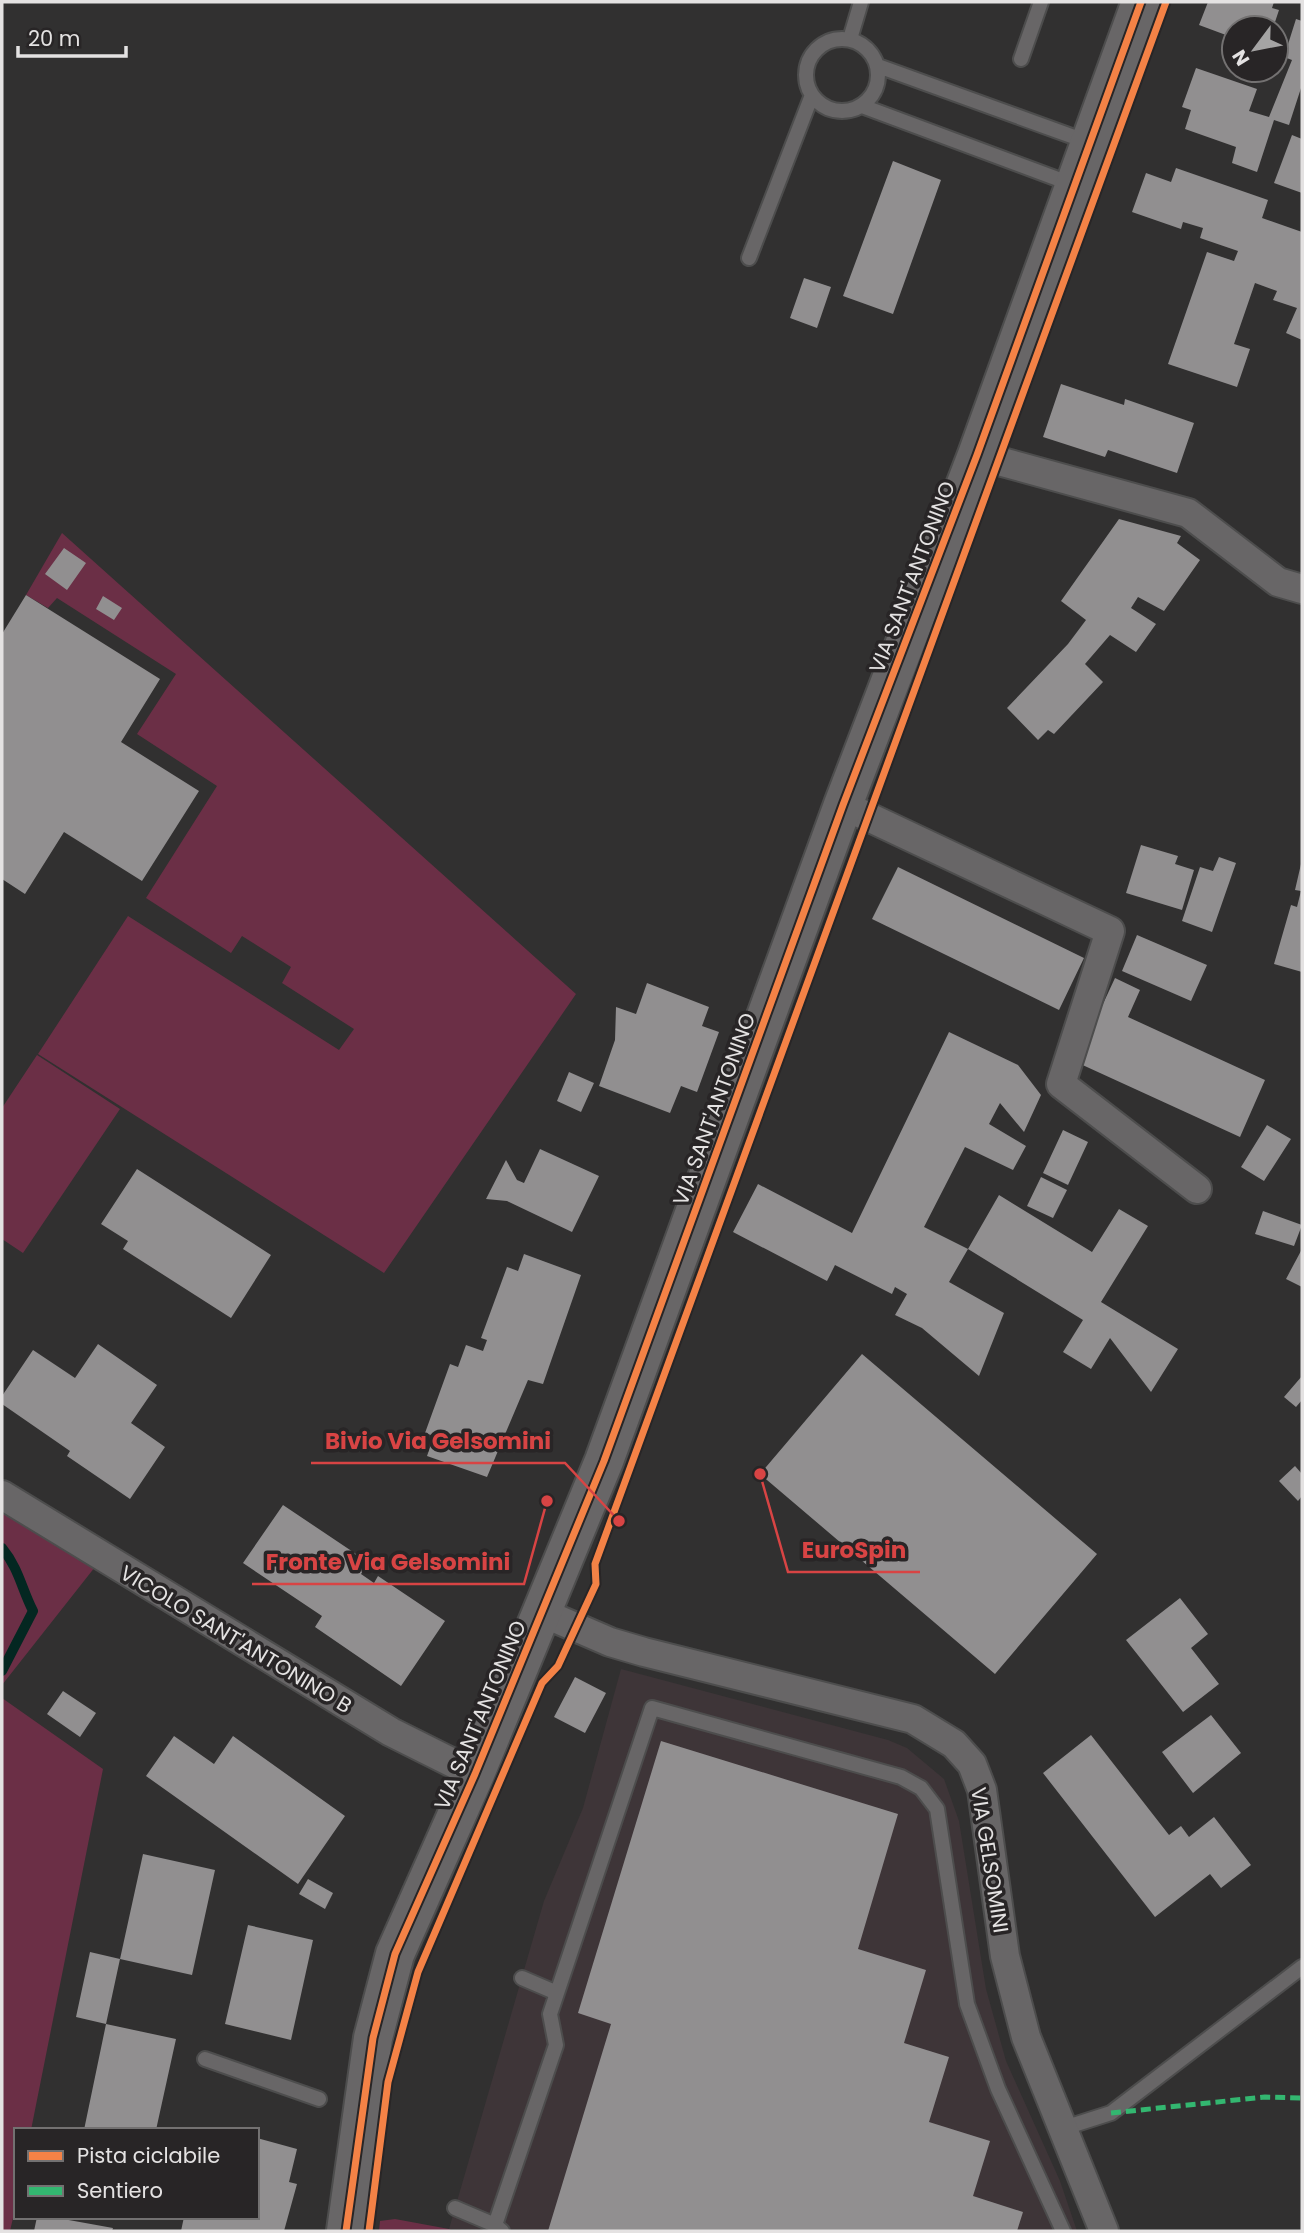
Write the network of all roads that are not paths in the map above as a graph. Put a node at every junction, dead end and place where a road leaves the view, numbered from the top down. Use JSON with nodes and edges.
{"nodes":[{"id":1,"x":861,"y":2,"type":"edge"},
{"id":2,"x":1041,"y":2,"type":"edge"},
{"id":3,"x":1141,"y":2,"type":"edge"},
{"id":4,"x":850,"y":39,"type":"junction"},
{"id":5,"x":1021,"y":59,"type":"dead end"},
{"id":6,"x":878,"y":66,"type":"junction"},
{"id":7,"x":812,"y":95,"type":"junction"},
{"id":8,"x":862,"y":106,"type":"junction"},
{"id":9,"x":1089,"y":142,"type":"junction"},
{"id":10,"x":1074,"y":185,"type":"junction"},
{"id":11,"x":749,"y":258,"type":"dead end"},
{"id":12,"x":977,"y":455,"type":"junction"},
{"id":13,"x":1302,"y":589,"type":"edge"},
{"id":14,"x":843,"y":805,"type":"junction"},
{"id":15,"x":1197,"y":1189,"type":"dead end"},
{"id":16,"x":2,"y":1494,"type":"edge"},
{"id":17,"x":543,"y":1613,"type":"junction"},
{"id":18,"x":475,"y":1774,"type":"junction"},
{"id":19,"x":1302,"y":1967,"type":"edge"},
{"id":20,"x":522,"y":1978,"type":"dead end"},
{"id":21,"x":557,"y":1993,"type":"junction"},
{"id":22,"x":205,"y":2059,"type":"dead end"},
{"id":23,"x":319,"y":2099,"type":"dead end"},
{"id":24,"x":1064,"y":2128,"type":"junction"},
{"id":25,"x":455,"y":2208,"type":"dead end"},
{"id":26,"x":498,"y":2228,"type":"edge"},
{"id":27,"x":346,"y":2231,"type":"edge"},
{"id":28,"x":1063,"y":2231,"type":"edge"},
{"id":29,"x":1104,"y":2231,"type":"edge"}],
"edges":[{"from":1,"to":4,"type":"lane"},
{"from":2,"to":5,"type":"lane"},
{"from":3,"to":9,"type":"main road","name":"VIA SANT'ANTONINO"},
{"from":4,"to":6,"type":"lane"},
{"from":4,"to":7,"type":"lane"},
{"from":6,"to":8,"type":"lane"},
{"from":6,"to":9,"type":"lane"},
{"from":7,"to":8,"type":"lane"},
{"from":7,"to":11,"type":"lane"},
{"from":8,"to":10,"type":"lane"},
{"from":9,"to":10,"type":"main road","name":"VIA SANT'ANTONINO"},
{"from":10,"to":12,"type":"main road","name":"VIA SANT'ANTONINO"},
{"from":12,"to":13,"type":"street"},
{"from":12,"to":14,"type":"main road","name":"VIA SANT'ANTONINO"},
{"from":14,"to":15,"type":"street"},
{"from":14,"to":17,"type":"main road","name":"VIA SANT'ANTONINO"},
{"from":16,"to":18,"type":"street","name":"VICOLO SANT'ANTONINO B"},
{"from":17,"to":18,"type":"main road","name":"VIA SANT'ANTONINO"},
{"from":17,"to":24,"type":"street","name":"VIA GELSOMINI"},
{"from":18,"to":27,"type":"main road","name":"VIA SANT'ANTONINO"},
{"from":19,"to":24,"type":"lane"},
{"from":20,"to":21,"type":"lane"},
{"from":21,"to":26,"type":"lane"},
{"from":21,"to":28,"type":"lane"},
{"from":22,"to":23,"type":"lane"},
{"from":24,"to":29,"type":"street","name":"VIA GELSOMINI"},
{"from":25,"to":26,"type":"lane"}]}
